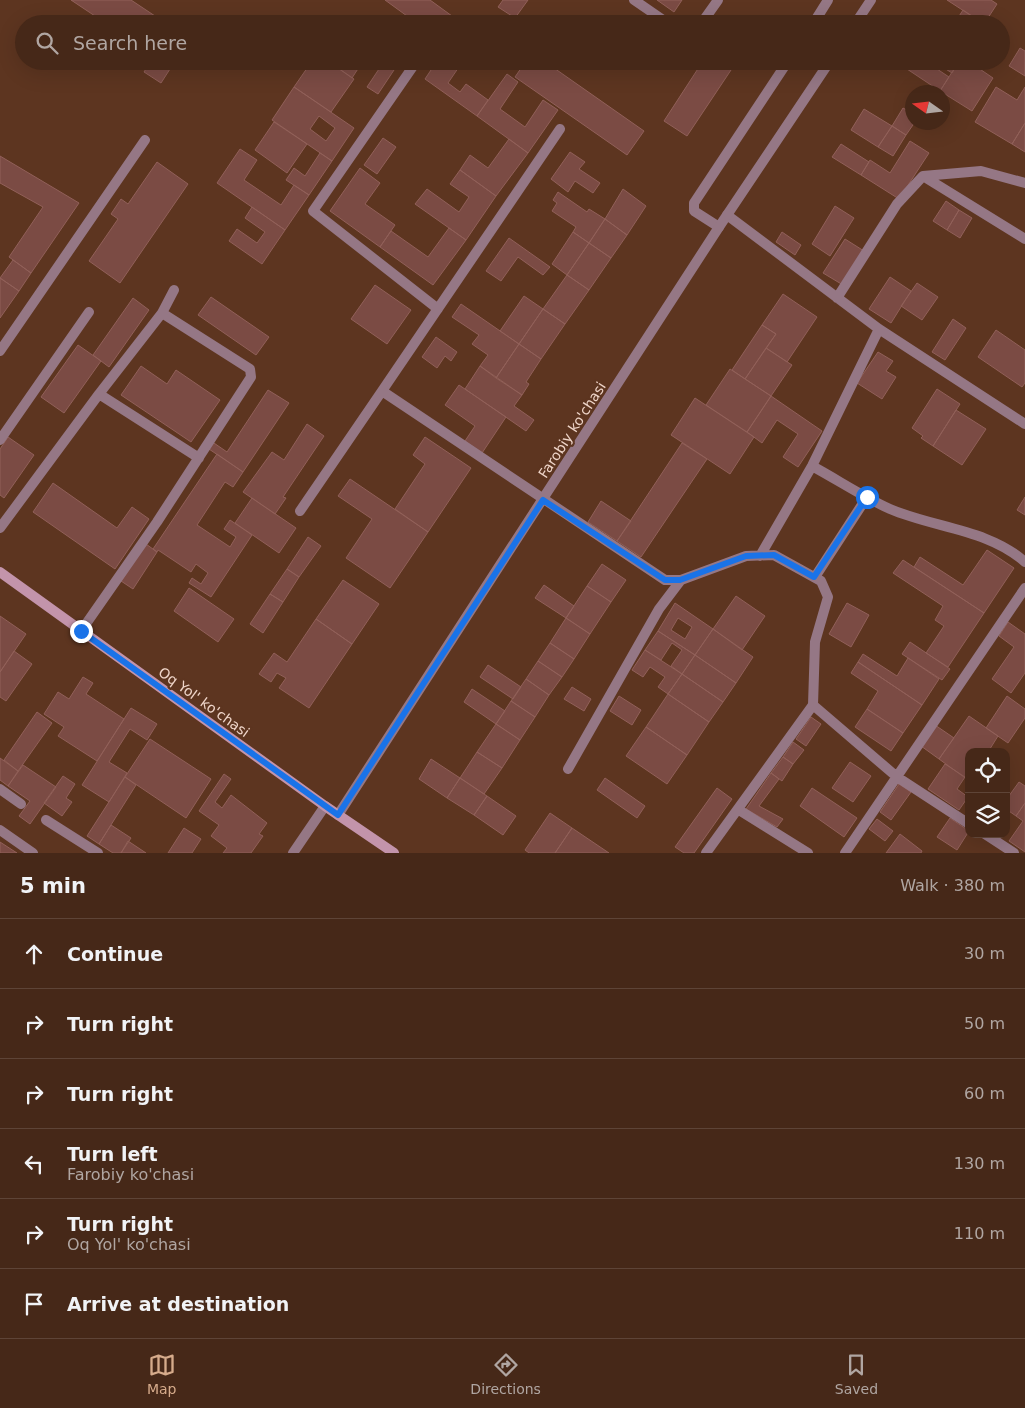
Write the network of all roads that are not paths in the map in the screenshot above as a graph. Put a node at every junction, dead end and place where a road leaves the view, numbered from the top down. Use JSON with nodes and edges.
{"nodes":[{"id":1,"x":634,"y":0,"type":"edge"},
{"id":2,"x":718,"y":0,"type":"edge"},
{"id":3,"x":828,"y":0,"type":"edge"},
{"id":4,"x":871,"y":0,"type":"edge"},
{"id":5,"x":656,"y":15,"type":"edge"},
{"id":6,"x":707,"y":15,"type":"edge"},
{"id":7,"x":819,"y":15,"type":"edge"},
{"id":8,"x":862,"y":15,"type":"edge"},
{"id":9,"x":411,"y":70,"type":"edge"},
{"id":10,"x":782,"y":70,"type":"edge"},
{"id":11,"x":824,"y":70,"type":"edge"},
{"id":12,"x":560,"y":129,"type":"dead end"},
{"id":13,"x":144,"y":140,"type":"dead end"},
{"id":14,"x":923,"y":176,"type":"junction"},
{"id":15,"x":1025,"y":183,"type":"edge"},
{"id":16,"x":727,"y":215,"type":"junction"},
{"id":17,"x":719,"y":227,"type":"junction"},
{"id":18,"x":1025,"y":239,"type":"edge"},
{"id":19,"x":174,"y":290,"type":"dead end"},
{"id":20,"x":837,"y":298,"type":"junction"},
{"id":21,"x":438,"y":310,"type":"junction"},
{"id":22,"x":89,"y":312,"type":"dead end"},
{"id":23,"x":162,"y":313,"type":"junction"},
{"id":24,"x":879,"y":329,"type":"junction"},
{"id":25,"x":0,"y":351,"type":"edge"},
{"id":26,"x":382,"y":391,"type":"junction"},
{"id":27,"x":99,"y":394,"type":"junction"},
{"id":28,"x":1025,"y":424,"type":"edge"},
{"id":29,"x":0,"y":440,"type":"edge"},
{"id":30,"x":198,"y":458,"type":"junction"},
{"id":31,"x":812,"y":466,"type":"junction"},
{"id":32,"x":867,"y":497,"type":"junction"},
{"id":33,"x":543,"y":500,"type":"junction"},
{"id":34,"x":300,"y":511,"type":"dead end"},
{"id":35,"x":0,"y":528,"type":"edge"},
{"id":36,"x":760,"y":556,"type":"junction"},
{"id":37,"x":1025,"y":562,"type":"edge"},
{"id":38,"x":0,"y":572,"type":"edge"},
{"id":39,"x":814,"y":577,"type":"junction"},
{"id":40,"x":680,"y":580,"type":"junction"},
{"id":41,"x":1025,"y":588,"type":"edge"},
{"id":42,"x":81,"y":631,"type":"junction"},
{"id":43,"x":813,"y":705,"type":"junction"},
{"id":44,"x":568,"y":768,"type":"dead end"},
{"id":45,"x":897,"y":776,"type":"junction"},
{"id":46,"x":0,"y":789,"type":"edge"},
{"id":47,"x":21,"y":804,"type":"dead end"},
{"id":48,"x":324,"y":806,"type":"junction"},
{"id":49,"x":739,"y":810,"type":"junction"},
{"id":50,"x":338,"y":815,"type":"junction"},
{"id":51,"x":46,"y":820,"type":"dead end"},
{"id":52,"x":965,"y":821,"type":"edge"},
{"id":53,"x":0,"y":830,"type":"edge"},
{"id":54,"x":991,"y":838,"type":"edge"},
{"id":55,"x":33,"y":853,"type":"edge"},
{"id":56,"x":98,"y":853,"type":"edge"},
{"id":57,"x":293,"y":853,"type":"edge"},
{"id":58,"x":394,"y":853,"type":"edge"},
{"id":59,"x":706,"y":853,"type":"edge"},
{"id":60,"x":808,"y":853,"type":"edge"},
{"id":61,"x":845,"y":853,"type":"edge"},
{"id":62,"x":1014,"y":853,"type":"edge"}],
"edges":[{"from":1,"to":5,"type":"street"},
{"from":2,"to":6,"type":"street"},
{"from":3,"to":7,"type":"street"},
{"from":4,"to":8,"type":"street"},
{"from":9,"to":21,"type":"street"},
{"from":10,"to":17,"type":"street"},
{"from":11,"to":16,"type":"street","name":"Farobiy ko'chasi"},
{"from":12,"to":21,"type":"street"},
{"from":13,"to":25,"type":"street"},
{"from":14,"to":15,"type":"street"},
{"from":14,"to":18,"type":"street"},
{"from":14,"to":20,"type":"street"},
{"from":16,"to":17,"type":"street","name":"Farobiy ko'chasi"},
{"from":16,"to":20,"type":"street"},
{"from":17,"to":33,"type":"street","name":"Farobiy ko'chasi"},
{"from":19,"to":23,"type":"street"},
{"from":20,"to":24,"type":"street"},
{"from":21,"to":26,"type":"street"},
{"from":22,"to":29,"type":"street"},
{"from":23,"to":27,"type":"street"},
{"from":23,"to":30,"type":"street"},
{"from":24,"to":28,"type":"street"},
{"from":24,"to":31,"type":"street"},
{"from":26,"to":33,"type":"street"},
{"from":26,"to":34,"type":"street"},
{"from":27,"to":30,"type":"street"},
{"from":27,"to":35,"type":"street"},
{"from":30,"to":42,"type":"street"},
{"from":31,"to":32,"type":"street"},
{"from":31,"to":36,"type":"street"},
{"from":32,"to":37,"type":"street"},
{"from":32,"to":39,"type":"street"},
{"from":33,"to":40,"type":"street"},
{"from":33,"to":50,"type":"street","name":"Farobiy ko'chasi"},
{"from":36,"to":39,"type":"street"},
{"from":36,"to":40,"type":"street"},
{"from":38,"to":42,"type":"street","name":"Oq Yol' ko'chasi"},
{"from":39,"to":43,"type":"street"},
{"from":40,"to":44,"type":"street"},
{"from":41,"to":45,"type":"street"},
{"from":42,"to":48,"type":"street","name":"Oq Yol' ko'chasi"},
{"from":43,"to":45,"type":"street"},
{"from":43,"to":49,"type":"street"},
{"from":45,"to":52,"type":"street"},
{"from":45,"to":61,"type":"street"},
{"from":46,"to":47,"type":"street"},
{"from":48,"to":50,"type":"street","name":"Oq Yol' ko'chasi"},
{"from":48,"to":57,"type":"street"},
{"from":49,"to":59,"type":"street"},
{"from":49,"to":60,"type":"street"},
{"from":50,"to":58,"type":"street","name":"Oq Yol' ko'chasi"},
{"from":51,"to":56,"type":"street"},
{"from":53,"to":55,"type":"street"},
{"from":54,"to":62,"type":"street"}]}
